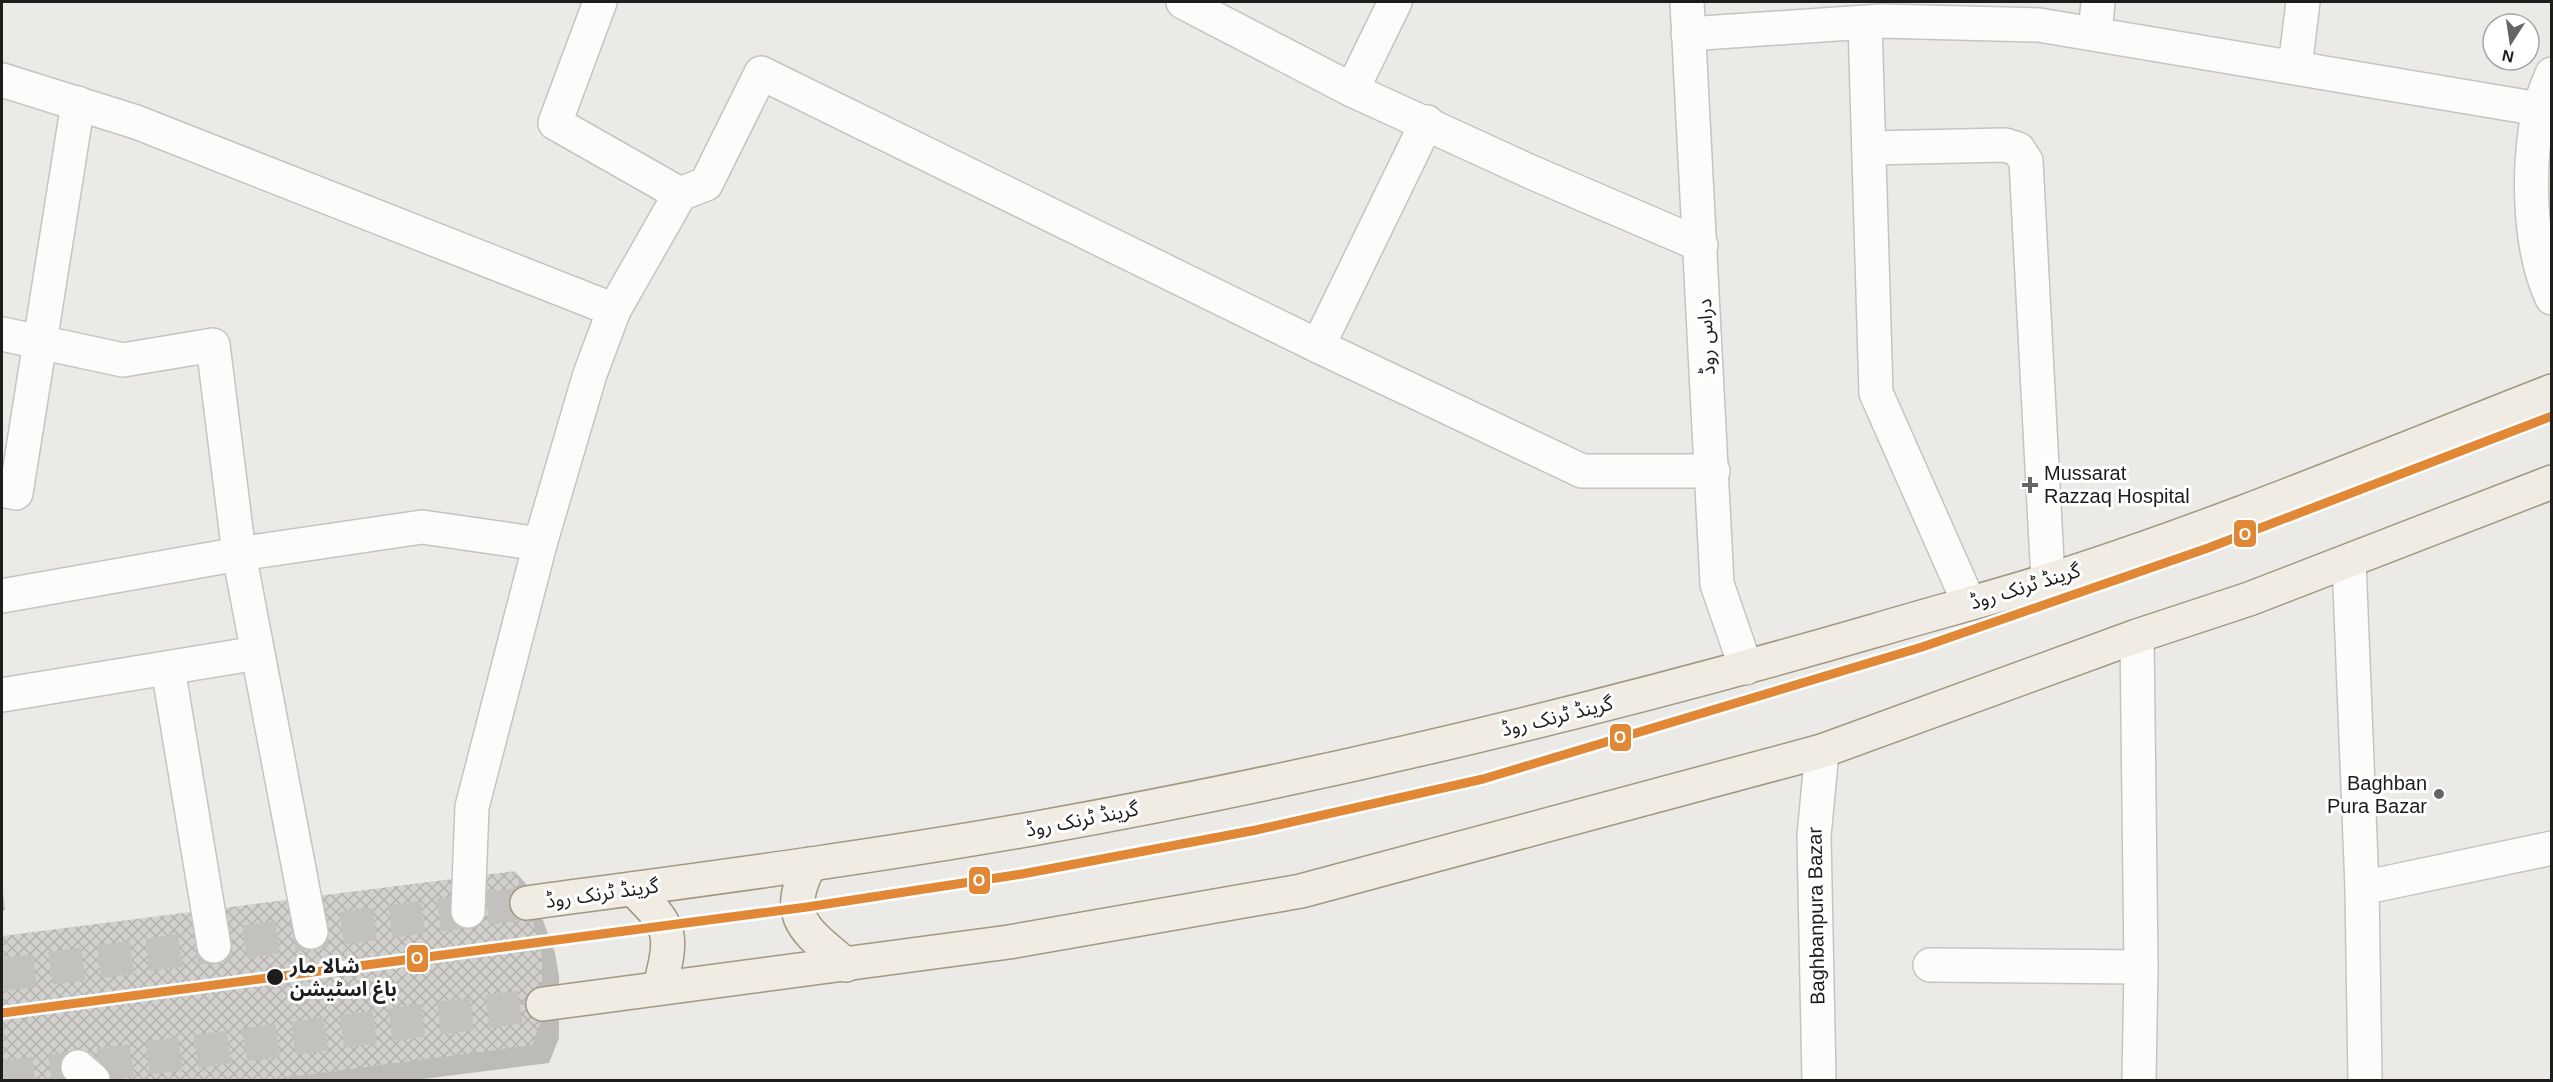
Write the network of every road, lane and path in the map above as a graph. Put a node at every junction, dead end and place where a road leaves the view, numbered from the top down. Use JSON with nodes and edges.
{"nodes":[{"id":1,"x":600,"y":2,"type":"edge"},
{"id":2,"x":1184,"y":2,"type":"edge"},
{"id":3,"x":1395,"y":2,"type":"edge"},
{"id":4,"x":1687,"y":2,"type":"edge"},
{"id":5,"x":2098,"y":2,"type":"edge"},
{"id":6,"x":2303,"y":2,"type":"edge"},
{"id":7,"x":1865,"y":23,"type":"junction"},
{"id":8,"x":1688,"y":34,"type":"junction"},
{"id":9,"x":2095,"y":34,"type":"junction"},
{"id":10,"x":2295,"y":67,"type":"junction"},
{"id":11,"x":2552,"y":75,"type":"edge"},
{"id":12,"x":2,"y":80,"type":"edge"},
{"id":13,"x":1352,"y":90,"type":"junction"},
{"id":14,"x":78,"y":104,"type":"junction"},
{"id":15,"x":2539,"y":110,"type":"junction"},
{"id":16,"x":1427,"y":122,"type":"junction"},
{"id":17,"x":1869,"y":148,"type":"junction"},
{"id":18,"x":680,"y":194,"type":"junction"},
{"id":19,"x":1701,"y":245,"type":"junction"},
{"id":20,"x":2552,"y":298,"type":"edge"},
{"id":21,"x":614,"y":310,"type":"junction"},
{"id":22,"x":2,"y":334,"type":"edge"},
{"id":23,"x":41,"y":343,"type":"junction"},
{"id":24,"x":1318,"y":346,"type":"junction"},
{"id":25,"x":2552,"y":391,"type":"edge"},
{"id":26,"x":1713,"y":471,"type":"junction"},
{"id":27,"x":2552,"y":482,"type":"edge"},
{"id":28,"x":2,"y":490,"type":"edge"},
{"id":29,"x":540,"y":544,"type":"junction"},
{"id":30,"x":238,"y":554,"type":"junction"},
{"id":31,"x":2349,"y":561,"type":"junction"},
{"id":32,"x":2048,"y":581,"type":"junction"},
{"id":33,"x":2,"y":596,"type":"edge"},
{"id":34,"x":1969,"y":603,"type":"junction"},
{"id":35,"x":2137,"y":636,"type":"junction"},
{"id":36,"x":256,"y":653,"type":"junction"},
{"id":37,"x":168,"y":668,"type":"junction"},
{"id":38,"x":1746,"y":668,"type":"junction"},
{"id":39,"x":2,"y":694,"type":"edge"},
{"id":40,"x":1822,"y":751,"type":"junction"},
{"id":41,"x":2552,"y":848,"type":"edge"},
{"id":42,"x":810,"y":864,"type":"junction"},
{"id":43,"x":2362,"y":888,"type":"junction"},
{"id":44,"x":633,"y":889,"type":"junction"},
{"id":45,"x":527,"y":903,"type":"tunnel mouth"},
{"id":46,"x":468,"y":911,"type":"dead end"},
{"id":47,"x":311,"y":932,"type":"dead end"},
{"id":48,"x":214,"y":946,"type":"dead end"},
{"id":49,"x":846,"y":965,"type":"junction"},
{"id":50,"x":1930,"y":965,"type":"dead end"},
{"id":51,"x":2141,"y":968,"type":"junction"},
{"id":52,"x":660,"y":987,"type":"junction"},
{"id":53,"x":543,"y":1004,"type":"tunnel mouth"},
{"id":54,"x":1819,"y":1080,"type":"edge"},
{"id":55,"x":2139,"y":1080,"type":"edge"},
{"id":56,"x":2365,"y":1080,"type":"edge"}],
"edges":[{"from":1,"to":18,"type":"street"},
{"from":2,"to":13,"type":"street"},
{"from":3,"to":13,"type":"street"},
{"from":4,"to":8,"type":"street","name":"دراس روڈ"},
{"from":5,"to":9,"type":"street"},
{"from":6,"to":10,"type":"street"},
{"from":7,"to":8,"type":"street"},
{"from":7,"to":9,"type":"street"},
{"from":7,"to":17,"type":"street"},
{"from":8,"to":19,"type":"street","name":"دراس روڈ"},
{"from":9,"to":10,"type":"street"},
{"from":10,"to":15,"type":"street"},
{"from":11,"to":15,"type":"street"},
{"from":12,"to":14,"type":"street"},
{"from":13,"to":16,"type":"street"},
{"from":14,"to":21,"type":"street"},
{"from":14,"to":23,"type":"street"},
{"from":15,"to":20,"type":"street"},
{"from":16,"to":19,"type":"street"},
{"from":16,"to":24,"type":"street"},
{"from":17,"to":32,"type":"street"},
{"from":17,"to":34,"type":"street"},
{"from":18,"to":21,"type":"street"},
{"from":18,"to":24,"type":"street"},
{"from":19,"to":26,"type":"street","name":"دراس روڈ"},
{"from":21,"to":29,"type":"street"},
{"from":22,"to":23,"type":"street"},
{"from":23,"to":28,"type":"street"},
{"from":23,"to":30,"type":"street"},
{"from":24,"to":26,"type":"street"},
{"from":25,"to":32,"type":"main road","name":"گرینڈ ٹرنک روڈ"},
{"from":26,"to":38,"type":"street","name":"دراس روڈ"},
{"from":27,"to":31,"type":"main road"},
{"from":29,"to":30,"type":"street"},
{"from":29,"to":46,"type":"street"},
{"from":30,"to":33,"type":"street"},
{"from":30,"to":36,"type":"street"},
{"from":31,"to":35,"type":"main road"},
{"from":31,"to":43,"type":"street"},
{"from":32,"to":34,"type":"main road","name":"گرینڈ ٹرنک روڈ"},
{"from":34,"to":38,"type":"main road","name":"گرینڈ ٹرنک روڈ"},
{"from":35,"to":40,"type":"main road"},
{"from":35,"to":51,"type":"street"},
{"from":36,"to":37,"type":"street"},
{"from":36,"to":47,"type":"street"},
{"from":37,"to":39,"type":"street"},
{"from":37,"to":48,"type":"street"},
{"from":38,"to":42,"type":"main road","name":"گرینڈ ٹرنک روڈ"},
{"from":40,"to":49,"type":"main road"},
{"from":40,"to":54,"type":"street","name":"Baghbanpura Bazar"},
{"from":41,"to":43,"type":"street"},
{"from":42,"to":44,"type":"main road","name":"گرینڈ ٹرنک روڈ"},
{"from":42,"to":49,"type":"main road"},
{"from":43,"to":56,"type":"street"},
{"from":44,"to":45,"type":"main road","name":"گرینڈ ٹرنک روڈ"},
{"from":44,"to":52,"type":"main road"},
{"from":49,"to":52,"type":"main road"},
{"from":50,"to":51,"type":"street"},
{"from":51,"to":55,"type":"street"},
{"from":52,"to":53,"type":"main road"}]}
